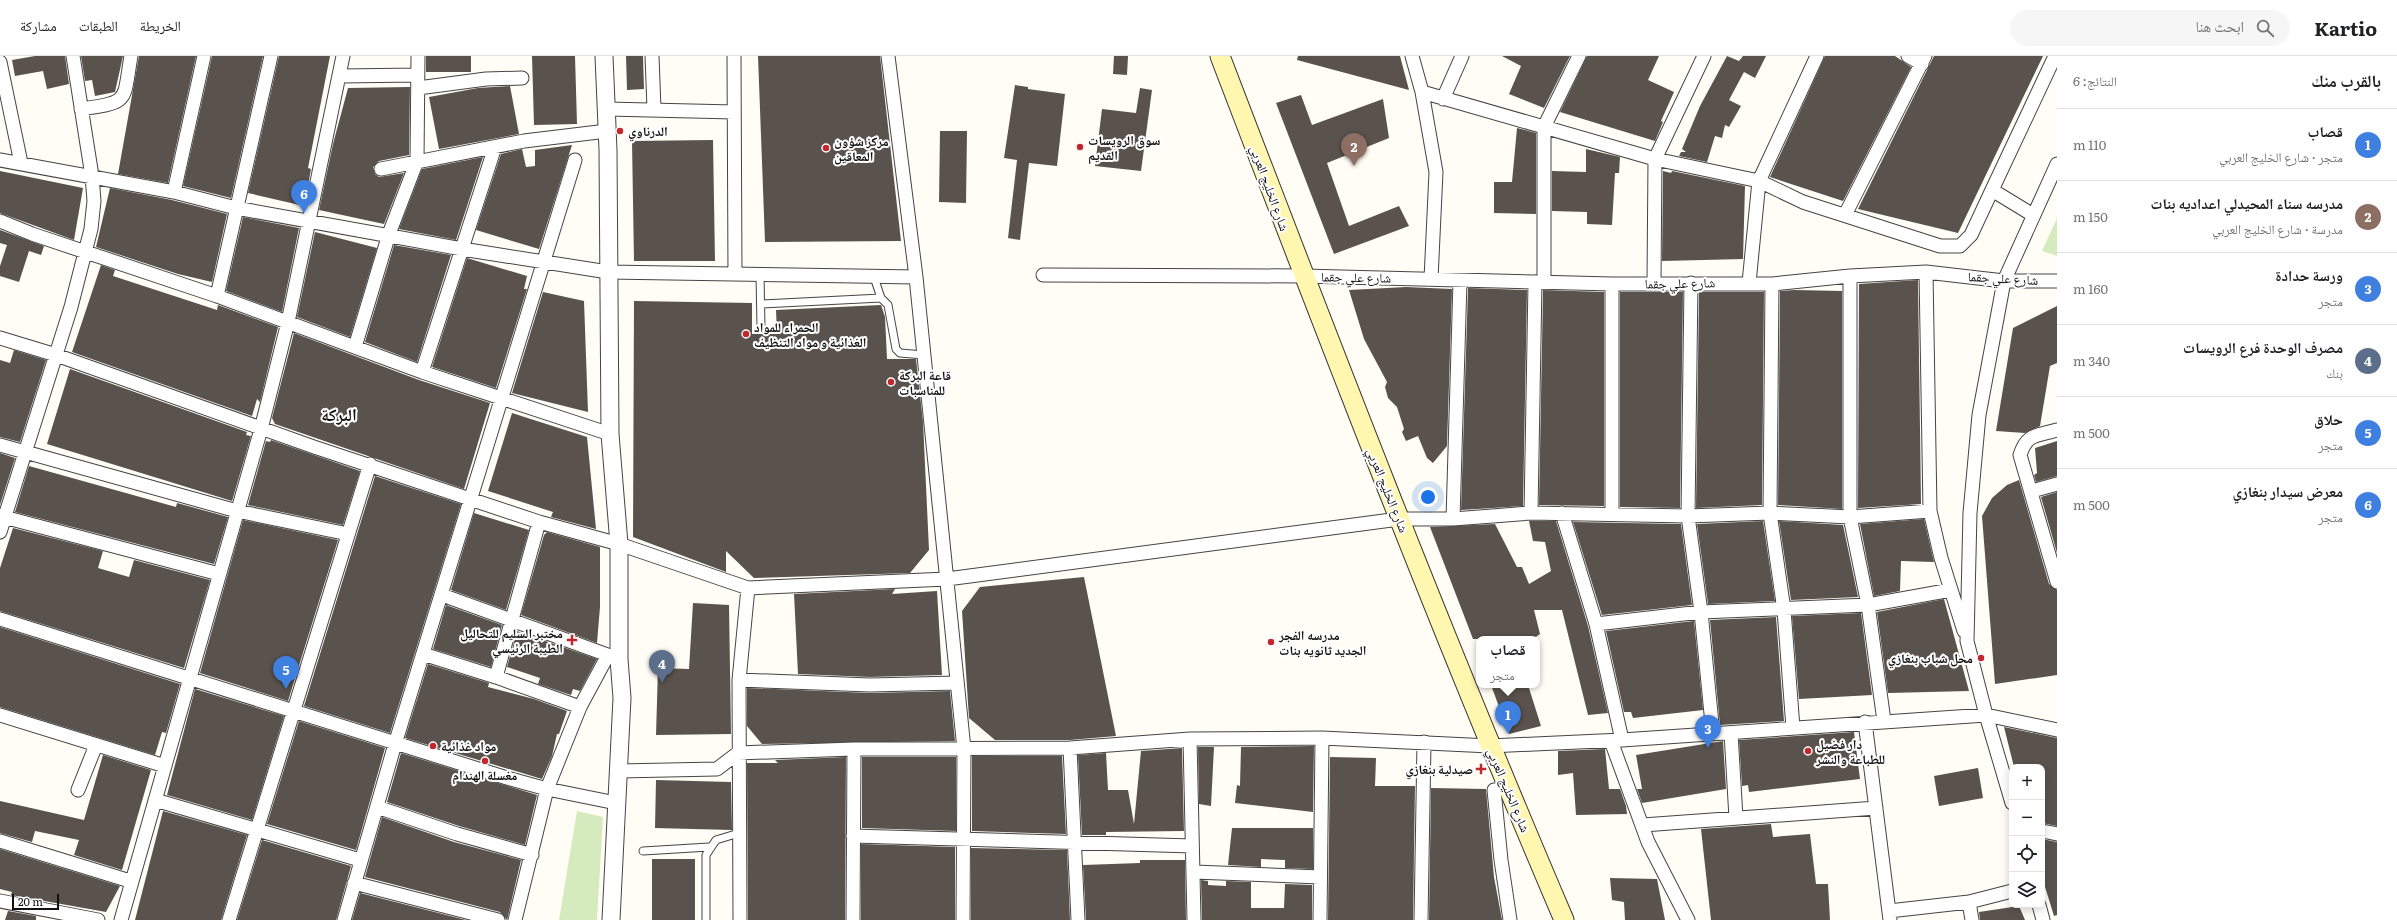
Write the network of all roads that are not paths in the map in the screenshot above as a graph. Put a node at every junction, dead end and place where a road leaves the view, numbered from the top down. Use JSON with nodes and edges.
{"nodes":[{"id":1,"x":73,"y":56,"type":"edge"},
{"id":2,"x":131,"y":56,"type":"edge"},
{"id":3,"x":204,"y":56,"type":"edge"},
{"id":4,"x":272,"y":56,"type":"edge"},
{"id":5,"x":343,"y":56,"type":"edge"},
{"id":6,"x":418,"y":56,"type":"edge"},
{"id":7,"x":604,"y":56,"type":"edge"},
{"id":8,"x":652,"y":56,"type":"edge"},
{"id":9,"x":734,"y":56,"type":"edge"},
{"id":10,"x":888,"y":56,"type":"edge"},
{"id":11,"x":1220,"y":56,"type":"edge"},
{"id":12,"x":1412,"y":56,"type":"edge"},
{"id":13,"x":1462,"y":56,"type":"edge"},
{"id":14,"x":1579,"y":56,"type":"edge"},
{"id":15,"x":1704,"y":56,"type":"edge"},
{"id":16,"x":1817,"y":56,"type":"edge"},
{"id":17,"x":1908,"y":56,"type":"edge"},
{"id":18,"x":2055,"y":56,"type":"edge"},
{"id":19,"x":1924,"y":60,"type":"edge"},
{"id":20,"x":0,"y":62,"type":"edge"},
{"id":21,"x":418,"y":75,"type":"junction"},
{"id":22,"x":340,"y":76,"type":"junction"},
{"id":23,"x":522,"y":78,"type":"dead end"},
{"id":24,"x":418,"y":88,"type":"junction"},
{"id":25,"x":1422,"y":92,"type":"junction"},
{"id":26,"x":1443,"y":99,"type":"junction"},
{"id":27,"x":81,"y":109,"type":"junction"},
{"id":28,"x":654,"y":109,"type":"junction"},
{"id":29,"x":607,"y":110,"type":"junction"},
{"id":30,"x":734,"y":112,"type":"junction"},
{"id":31,"x":1544,"y":127,"type":"junction"},
{"id":32,"x":607,"y":131,"type":"junction"},
{"id":33,"x":494,"y":147,"type":"junction"},
{"id":34,"x":1655,"y":158,"type":"junction"},
{"id":35,"x":0,"y":160,"type":"edge"},
{"id":36,"x":574,"y":160,"type":"dead end"},
{"id":37,"x":417,"y":161,"type":"junction"},
{"id":38,"x":21,"y":163,"type":"junction"},
{"id":39,"x":2057,"y":164,"type":"edge"},
{"id":40,"x":381,"y":169,"type":"dead end"},
{"id":41,"x":92,"y":176,"type":"junction"},
{"id":42,"x":1759,"y":181,"type":"junction"},
{"id":43,"x":1992,"y":190,"type":"junction"},
{"id":44,"x":174,"y":192,"type":"junction"},
{"id":45,"x":236,"y":208,"type":"junction"},
{"id":46,"x":1845,"y":215,"type":"junction"},
{"id":47,"x":2033,"y":215,"type":"junction"},
{"id":48,"x":309,"y":220,"type":"junction"},
{"id":49,"x":0,"y":222,"type":"edge"},
{"id":50,"x":390,"y":234,"type":"junction"},
{"id":51,"x":462,"y":249,"type":"junction"},
{"id":52,"x":86,"y":253,"type":"junction"},
{"id":53,"x":542,"y":262,"type":"junction"},
{"id":54,"x":608,"y":272,"type":"junction"},
{"id":55,"x":1926,"y":272,"type":"junction"},
{"id":56,"x":735,"y":274,"type":"junction"},
{"id":57,"x":1043,"y":274,"type":"dead end"},
{"id":58,"x":760,"y":275,"type":"junction"},
{"id":59,"x":1303,"y":276,"type":"junction"},
{"id":60,"x":1850,"y":276,"type":"junction"},
{"id":61,"x":874,"y":277,"type":"junction"},
{"id":62,"x":916,"y":277,"type":"junction"},
{"id":63,"x":1431,"y":279,"type":"junction"},
{"id":64,"x":1460,"y":281,"type":"junction"},
{"id":65,"x":2004,"y":281,"type":"junction"},
{"id":66,"x":2057,"y":281,"type":"edge"},
{"id":67,"x":1539,"y":282,"type":"junction"},
{"id":68,"x":1654,"y":283,"type":"junction"},
{"id":69,"x":1691,"y":283,"type":"junction"},
{"id":70,"x":1749,"y":283,"type":"junction"},
{"id":71,"x":1612,"y":284,"type":"junction"},
{"id":72,"x":1772,"y":284,"type":"junction"},
{"id":73,"x":217,"y":296,"type":"junction"},
{"id":74,"x":881,"y":298,"type":"junction"},
{"id":75,"x":762,"y":304,"type":"junction"},
{"id":76,"x":288,"y":322,"type":"junction"},
{"id":77,"x":761,"y":328,"type":"dead end"},
{"id":78,"x":0,"y":338,"type":"edge"},
{"id":79,"x":355,"y":348,"type":"junction"},
{"id":80,"x":56,"y":355,"type":"junction"},
{"id":81,"x":924,"y":355,"type":"junction"},
{"id":82,"x":422,"y":372,"type":"junction"},
{"id":83,"x":501,"y":397,"type":"junction"},
{"id":84,"x":261,"y":429,"type":"junction"},
{"id":85,"x":2057,"y":430,"type":"edge"},
{"id":86,"x":610,"y":434,"type":"junction"},
{"id":87,"x":0,"y":445,"type":"edge"},
{"id":88,"x":25,"y":453,"type":"junction"},
{"id":89,"x":370,"y":464,"type":"junction"},
{"id":90,"x":2057,"y":484,"type":"edge"},
{"id":91,"x":2032,"y":491,"type":"junction"},
{"id":92,"x":471,"y":499,"type":"junction"},
{"id":93,"x":237,"y":511,"type":"junction"},
{"id":94,"x":1930,"y":511,"type":"junction"},
{"id":95,"x":1531,"y":513,"type":"junction"},
{"id":96,"x":1562,"y":513,"type":"junction"},
{"id":97,"x":1770,"y":513,"type":"junction"},
{"id":98,"x":1612,"y":514,"type":"junction"},
{"id":99,"x":2,"y":516,"type":"edge"},
{"id":100,"x":1688,"y":516,"type":"junction"},
{"id":101,"x":1850,"y":517,"type":"junction"},
{"id":102,"x":1453,"y":518,"type":"junction"},
{"id":103,"x":1399,"y":519,"type":"junction"},
{"id":104,"x":539,"y":522,"type":"junction"},
{"id":105,"x":0,"y":532,"type":"edge"},
{"id":106,"x":348,"y":534,"type":"junction"},
{"id":107,"x":619,"y":544,"type":"junction"},
{"id":108,"x":219,"y":574,"type":"junction"},
{"id":109,"x":2057,"y":578,"type":"edge"},
{"id":110,"x":946,"y":579,"type":"junction"},
{"id":111,"x":748,"y":588,"type":"junction"},
{"id":112,"x":1951,"y":590,"type":"junction"},
{"id":113,"x":442,"y":595,"type":"junction"},
{"id":114,"x":1868,"y":605,"type":"junction"},
{"id":115,"x":1784,"y":610,"type":"junction"},
{"id":116,"x":1701,"y":612,"type":"junction"},
{"id":117,"x":0,"y":619,"type":"edge"},
{"id":118,"x":512,"y":619,"type":"junction"},
{"id":119,"x":1596,"y":624,"type":"junction"},
{"id":120,"x":1967,"y":641,"type":"junction"},
{"id":121,"x":423,"y":654,"type":"junction"},
{"id":122,"x":614,"y":657,"type":"junction"},
{"id":123,"x":496,"y":677,"type":"junction"},
{"id":124,"x":190,"y":679,"type":"junction"},
{"id":125,"x":739,"y":680,"type":"junction"},
{"id":126,"x":957,"y":683,"type":"junction"},
{"id":127,"x":580,"y":707,"type":"junction"},
{"id":128,"x":294,"y":713,"type":"junction"},
{"id":129,"x":0,"y":715,"type":"edge"},
{"id":130,"x":1986,"y":715,"type":"junction"},
{"id":131,"x":1884,"y":721,"type":"junction"},
{"id":132,"x":1865,"y":722,"type":"junction"},
{"id":133,"x":1793,"y":728,"type":"junction"},
{"id":134,"x":2057,"y":730,"type":"edge"},
{"id":135,"x":1731,"y":732,"type":"junction"},
{"id":136,"x":1713,"y":734,"type":"junction"},
{"id":137,"x":1322,"y":738,"type":"junction"},
{"id":138,"x":1190,"y":739,"type":"junction"},
{"id":139,"x":1617,"y":740,"type":"junction"},
{"id":140,"x":1424,"y":742,"type":"junction"},
{"id":141,"x":395,"y":744,"type":"junction"},
{"id":142,"x":96,"y":745,"type":"junction"},
{"id":143,"x":1490,"y":746,"type":"junction"},
{"id":144,"x":1070,"y":748,"type":"junction"},
{"id":145,"x":854,"y":749,"type":"junction"},
{"id":146,"x":964,"y":749,"type":"junction"},
{"id":147,"x":738,"y":753,"type":"junction"},
{"id":148,"x":165,"y":766,"type":"junction"},
{"id":149,"x":619,"y":771,"type":"junction"},
{"id":150,"x":547,"y":789,"type":"junction"},
{"id":151,"x":78,"y":790,"type":"dead end"},
{"id":152,"x":1494,"y":790,"type":"dead end"},
{"id":153,"x":155,"y":800,"type":"junction"},
{"id":154,"x":2011,"y":800,"type":"edge"},
{"id":155,"x":616,"y":803,"type":"junction"},
{"id":156,"x":377,"y":808,"type":"junction"},
{"id":157,"x":1876,"y":808,"type":"junction"},
{"id":158,"x":1736,"y":818,"type":"junction"},
{"id":159,"x":1643,"y":825,"type":"junction"},
{"id":160,"x":256,"y":829,"type":"junction"},
{"id":161,"x":2045,"y":832,"type":"edge"},
{"id":162,"x":739,"y":833,"type":"junction"},
{"id":163,"x":2057,"y":834,"type":"edge"},
{"id":164,"x":853,"y":836,"type":"junction"},
{"id":165,"x":964,"y":839,"type":"junction"},
{"id":166,"x":0,"y":841,"type":"edge"},
{"id":167,"x":1075,"y":842,"type":"junction"},
{"id":168,"x":1192,"y":846,"type":"junction"},
{"id":169,"x":709,"y":847,"type":"junction"},
{"id":170,"x":643,"y":851,"type":"dead end"},
{"id":171,"x":532,"y":855,"type":"junction"},
{"id":172,"x":360,"y":860,"type":"junction"},
{"id":173,"x":1194,"y":872,"type":"junction"},
{"id":174,"x":1320,"y":877,"type":"junction"},
{"id":175,"x":130,"y":881,"type":"junction"},
{"id":176,"x":354,"y":883,"type":"junction"},
{"id":177,"x":2009,"y":892,"type":"edge"},
{"id":178,"x":0,"y":901,"type":"edge"},
{"id":179,"x":1969,"y":902,"type":"junction"},
{"id":180,"x":2040,"y":908,"type":"edge"},
{"id":181,"x":40,"y":914,"type":"edge"},
{"id":182,"x":1889,"y":916,"type":"edge"},
{"id":183,"x":98,"y":920,"type":"edge"},
{"id":184,"x":121,"y":920,"type":"edge"},
{"id":185,"x":229,"y":920,"type":"edge"},
{"id":186,"x":344,"y":920,"type":"edge"},
{"id":187,"x":498,"y":920,"type":"edge"},
{"id":188,"x":515,"y":920,"type":"edge"},
{"id":189,"x":611,"y":920,"type":"edge"},
{"id":190,"x":706,"y":920,"type":"edge"},
{"id":191,"x":740,"y":920,"type":"edge"},
{"id":192,"x":853,"y":920,"type":"edge"},
{"id":193,"x":963,"y":920,"type":"edge"},
{"id":194,"x":1078,"y":920,"type":"edge"},
{"id":195,"x":1194,"y":920,"type":"edge"},
{"id":196,"x":1320,"y":920,"type":"edge"},
{"id":197,"x":1421,"y":920,"type":"edge"},
{"id":198,"x":1510,"y":920,"type":"edge"},
{"id":199,"x":1564,"y":920,"type":"edge"},
{"id":200,"x":1688,"y":920,"type":"edge"},
{"id":201,"x":1972,"y":920,"type":"edge"},
{"id":202,"x":2043,"y":920,"type":"edge"}],
"edges":[{"from":1,"to":27,"type":"street"},
{"from":2,"to":27,"type":"street"},
{"from":3,"to":44,"type":"street"},
{"from":4,"to":45,"type":"street"},
{"from":5,"to":22,"type":"street"},
{"from":6,"to":21,"type":"street"},
{"from":7,"to":29,"type":"street"},
{"from":8,"to":28,"type":"street"},
{"from":9,"to":30,"type":"street"},
{"from":10,"to":62,"type":"street"},
{"from":11,"to":59,"type":"main road","name":"شارع الخليج العربي"},
{"from":12,"to":25,"type":"street"},
{"from":13,"to":26,"type":"street"},
{"from":14,"to":31,"type":"street"},
{"from":15,"to":34,"type":"street"},
{"from":16,"to":42,"type":"street"},
{"from":17,"to":19,"type":"street"},
{"from":18,"to":43,"type":"street"},
{"from":19,"to":46,"type":"street"},
{"from":20,"to":38,"type":"street"},
{"from":21,"to":22,"type":"street"},
{"from":21,"to":24,"type":"street"},
{"from":22,"to":48,"type":"street"},
{"from":23,"to":24,"type":"street"},
{"from":24,"to":37,"type":"street"},
{"from":25,"to":26,"type":"street"},
{"from":25,"to":63,"type":"street"},
{"from":26,"to":31,"type":"street"},
{"from":27,"to":41,"type":"street"},
{"from":28,"to":29,"type":"street"},
{"from":28,"to":30,"type":"street"},
{"from":29,"to":32,"type":"street"},
{"from":30,"to":56,"type":"street"},
{"from":31,"to":34,"type":"street"},
{"from":31,"to":67,"type":"street"},
{"from":32,"to":33,"type":"street"},
{"from":32,"to":54,"type":"street"},
{"from":33,"to":37,"type":"street"},
{"from":33,"to":51,"type":"street"},
{"from":34,"to":42,"type":"street"},
{"from":34,"to":68,"type":"street"},
{"from":35,"to":38,"type":"street"},
{"from":36,"to":53,"type":"street"},
{"from":37,"to":40,"type":"street"},
{"from":37,"to":50,"type":"street"},
{"from":38,"to":41,"type":"street"},
{"from":39,"to":47,"type":"street"},
{"from":41,"to":44,"type":"street"},
{"from":41,"to":52,"type":"street"},
{"from":42,"to":46,"type":"street"},
{"from":42,"to":70,"type":"street"},
{"from":43,"to":46,"type":"street"},
{"from":43,"to":47,"type":"street"},
{"from":44,"to":45,"type":"street"},
{"from":45,"to":48,"type":"street"},
{"from":45,"to":73,"type":"street"},
{"from":47,"to":65,"type":"street"},
{"from":48,"to":50,"type":"street"},
{"from":48,"to":76,"type":"street"},
{"from":49,"to":52,"type":"street"},
{"from":50,"to":51,"type":"street"},
{"from":50,"to":79,"type":"street"},
{"from":51,"to":53,"type":"street"},
{"from":51,"to":82,"type":"street"},
{"from":52,"to":73,"type":"street"},
{"from":52,"to":80,"type":"street"},
{"from":53,"to":54,"type":"street"},
{"from":53,"to":83,"type":"street"},
{"from":54,"to":56,"type":"street"},
{"from":54,"to":86,"type":"street"},
{"from":55,"to":60,"type":"street","name":"شارع علي جقما"},
{"from":55,"to":65,"type":"street","name":"شارع علي جقما"},
{"from":55,"to":94,"type":"street"},
{"from":56,"to":58,"type":"street"},
{"from":57,"to":59,"type":"street","name":"شارع علي جقما"},
{"from":58,"to":61,"type":"street"},
{"from":58,"to":75,"type":"lane"},
{"from":59,"to":63,"type":"street","name":"شارع علي جقما"},
{"from":59,"to":103,"type":"main road","name":"شارع الخليج العربي"},
{"from":60,"to":72,"type":"street","name":"شارع علي جقما"},
{"from":60,"to":101,"type":"street"},
{"from":61,"to":62,"type":"street"},
{"from":61,"to":74,"type":"lane"},
{"from":62,"to":81,"type":"street"},
{"from":63,"to":64,"type":"street","name":"شارع علي جقما"},
{"from":64,"to":67,"type":"street","name":"شارع علي جقما"},
{"from":64,"to":102,"type":"street"},
{"from":65,"to":66,"type":"street","name":"شارع علي جقما"},
{"from":65,"to":120,"type":"street"},
{"from":67,"to":71,"type":"street","name":"شارع علي جقما"},
{"from":67,"to":95,"type":"street"},
{"from":68,"to":69,"type":"street","name":"شارع علي جقما"},
{"from":68,"to":71,"type":"street","name":"شارع علي جقما"},
{"from":69,"to":70,"type":"street","name":"شارع علي جقما"},
{"from":69,"to":100,"type":"street"},
{"from":70,"to":72,"type":"street","name":"شارع علي جقما"},
{"from":71,"to":98,"type":"street"},
{"from":72,"to":97,"type":"street"},
{"from":73,"to":76,"type":"street"},
{"from":74,"to":75,"type":"lane"},
{"from":74,"to":81,"type":"lane"},
{"from":75,"to":77,"type":"lane"},
{"from":76,"to":79,"type":"street"},
{"from":76,"to":84,"type":"street"},
{"from":78,"to":80,"type":"street"},
{"from":79,"to":82,"type":"street"},
{"from":80,"to":84,"type":"street"},
{"from":80,"to":88,"type":"street"},
{"from":81,"to":110,"type":"street"},
{"from":82,"to":83,"type":"street"},
{"from":83,"to":86,"type":"street"},
{"from":83,"to":92,"type":"street"},
{"from":84,"to":89,"type":"street"},
{"from":84,"to":93,"type":"street"},
{"from":85,"to":91,"type":"street"},
{"from":86,"to":107,"type":"street"},
{"from":87,"to":88,"type":"street"},
{"from":88,"to":93,"type":"street"},
{"from":88,"to":99,"type":"street"},
{"from":89,"to":92,"type":"street"},
{"from":89,"to":106,"type":"street"},
{"from":90,"to":91,"type":"street"},
{"from":91,"to":109,"type":"street"},
{"from":92,"to":104,"type":"street"},
{"from":92,"to":113,"type":"street"},
{"from":93,"to":106,"type":"street"},
{"from":93,"to":108,"type":"street"},
{"from":94,"to":101,"type":"street"},
{"from":94,"to":112,"type":"street"},
{"from":95,"to":96,"type":"street"},
{"from":95,"to":102,"type":"street"},
{"from":96,"to":98,"type":"street"},
{"from":96,"to":119,"type":"street"},
{"from":97,"to":100,"type":"street"},
{"from":97,"to":101,"type":"street"},
{"from":97,"to":115,"type":"street"},
{"from":98,"to":100,"type":"street"},
{"from":99,"to":105,"type":"street"},
{"from":99,"to":108,"type":"street"},
{"from":100,"to":116,"type":"street"},
{"from":101,"to":114,"type":"street"},
{"from":102,"to":103,"type":"street"},
{"from":103,"to":110,"type":"street"},
{"from":103,"to":143,"type":"main road","name":"شارع الخليج العربي"},
{"from":104,"to":107,"type":"street"},
{"from":104,"to":118,"type":"street"},
{"from":106,"to":128,"type":"street"},
{"from":107,"to":111,"type":"street"},
{"from":107,"to":122,"type":"street"},
{"from":108,"to":124,"type":"street"},
{"from":110,"to":111,"type":"street"},
{"from":110,"to":126,"type":"street"},
{"from":111,"to":125,"type":"street"},
{"from":112,"to":114,"type":"street"},
{"from":112,"to":120,"type":"street"},
{"from":113,"to":118,"type":"street"},
{"from":113,"to":121,"type":"street"},
{"from":114,"to":115,"type":"street"},
{"from":114,"to":131,"type":"street"},
{"from":115,"to":116,"type":"street"},
{"from":115,"to":133,"type":"street"},
{"from":116,"to":119,"type":"street"},
{"from":116,"to":136,"type":"street"},
{"from":117,"to":124,"type":"street"},
{"from":118,"to":122,"type":"street"},
{"from":118,"to":123,"type":"street"},
{"from":119,"to":139,"type":"street"},
{"from":120,"to":130,"type":"street"},
{"from":121,"to":123,"type":"street"},
{"from":121,"to":141,"type":"street"},
{"from":122,"to":127,"type":"street"},
{"from":122,"to":149,"type":"street"},
{"from":123,"to":127,"type":"street"},
{"from":124,"to":128,"type":"street"},
{"from":124,"to":148,"type":"street"},
{"from":125,"to":126,"type":"street"},
{"from":125,"to":147,"type":"street"},
{"from":126,"to":146,"type":"street"},
{"from":127,"to":150,"type":"street"},
{"from":128,"to":141,"type":"street"},
{"from":128,"to":160,"type":"street"},
{"from":129,"to":142,"type":"street"},
{"from":130,"to":131,"type":"street"},
{"from":130,"to":134,"type":"street"},
{"from":130,"to":154,"type":"street"},
{"from":131,"to":132,"type":"street"},
{"from":132,"to":133,"type":"street"},
{"from":132,"to":157,"type":"street"},
{"from":133,"to":135,"type":"street"},
{"from":135,"to":136,"type":"street"},
{"from":135,"to":158,"type":"street"},
{"from":136,"to":139,"type":"street"},
{"from":137,"to":138,"type":"street"},
{"from":137,"to":140,"type":"street"},
{"from":137,"to":174,"type":"street"},
{"from":138,"to":144,"type":"street"},
{"from":138,"to":168,"type":"street"},
{"from":139,"to":143,"type":"street"},
{"from":139,"to":159,"type":"street"},
{"from":140,"to":143,"type":"street"},
{"from":140,"to":197,"type":"street"},
{"from":141,"to":150,"type":"street"},
{"from":141,"to":156,"type":"street"},
{"from":142,"to":148,"type":"street"},
{"from":142,"to":151,"type":"street"},
{"from":143,"to":199,"type":"main road","name":"شارع الخليج العربي"},
{"from":144,"to":146,"type":"street"},
{"from":144,"to":167,"type":"street"},
{"from":145,"to":146,"type":"street"},
{"from":145,"to":147,"type":"street"},
{"from":145,"to":164,"type":"street"},
{"from":146,"to":165,"type":"street"},
{"from":147,"to":149,"type":"street"},
{"from":147,"to":162,"type":"street"},
{"from":148,"to":153,"type":"street"},
{"from":149,"to":155,"type":"street"},
{"from":150,"to":155,"type":"street"},
{"from":150,"to":171,"type":"street"},
{"from":152,"to":198,"type":"street"},
{"from":153,"to":160,"type":"street"},
{"from":153,"to":175,"type":"street"},
{"from":155,"to":189,"type":"street"},
{"from":156,"to":171,"type":"street"},
{"from":156,"to":172,"type":"street"},
{"from":157,"to":158,"type":"street"},
{"from":157,"to":182,"type":"street"},
{"from":158,"to":159,"type":"street"},
{"from":159,"to":200,"type":"street"},
{"from":160,"to":172,"type":"street"},
{"from":160,"to":185,"type":"street"},
{"from":161,"to":163,"type":"street"},
{"from":162,"to":169,"type":"lane"},
{"from":162,"to":191,"type":"street"},
{"from":164,"to":165,"type":"street"},
{"from":164,"to":192,"type":"street"},
{"from":165,"to":167,"type":"street"},
{"from":165,"to":193,"type":"street"},
{"from":166,"to":175,"type":"street"},
{"from":167,"to":168,"type":"street"},
{"from":167,"to":194,"type":"street"},
{"from":168,"to":173,"type":"street"},
{"from":169,"to":170,"type":"lane"},
{"from":169,"to":190,"type":"lane"},
{"from":171,"to":188,"type":"street"},
{"from":172,"to":176,"type":"street"},
{"from":173,"to":174,"type":"street"},
{"from":173,"to":195,"type":"street"},
{"from":174,"to":196,"type":"street"},
{"from":175,"to":184,"type":"street"},
{"from":176,"to":186,"type":"street"},
{"from":176,"to":187,"type":"street"},
{"from":177,"to":179,"type":"street"},
{"from":178,"to":181,"type":"street"},
{"from":179,"to":182,"type":"street"},
{"from":179,"to":201,"type":"street"},
{"from":180,"to":202,"type":"street"},
{"from":181,"to":183,"type":"street"}]}
